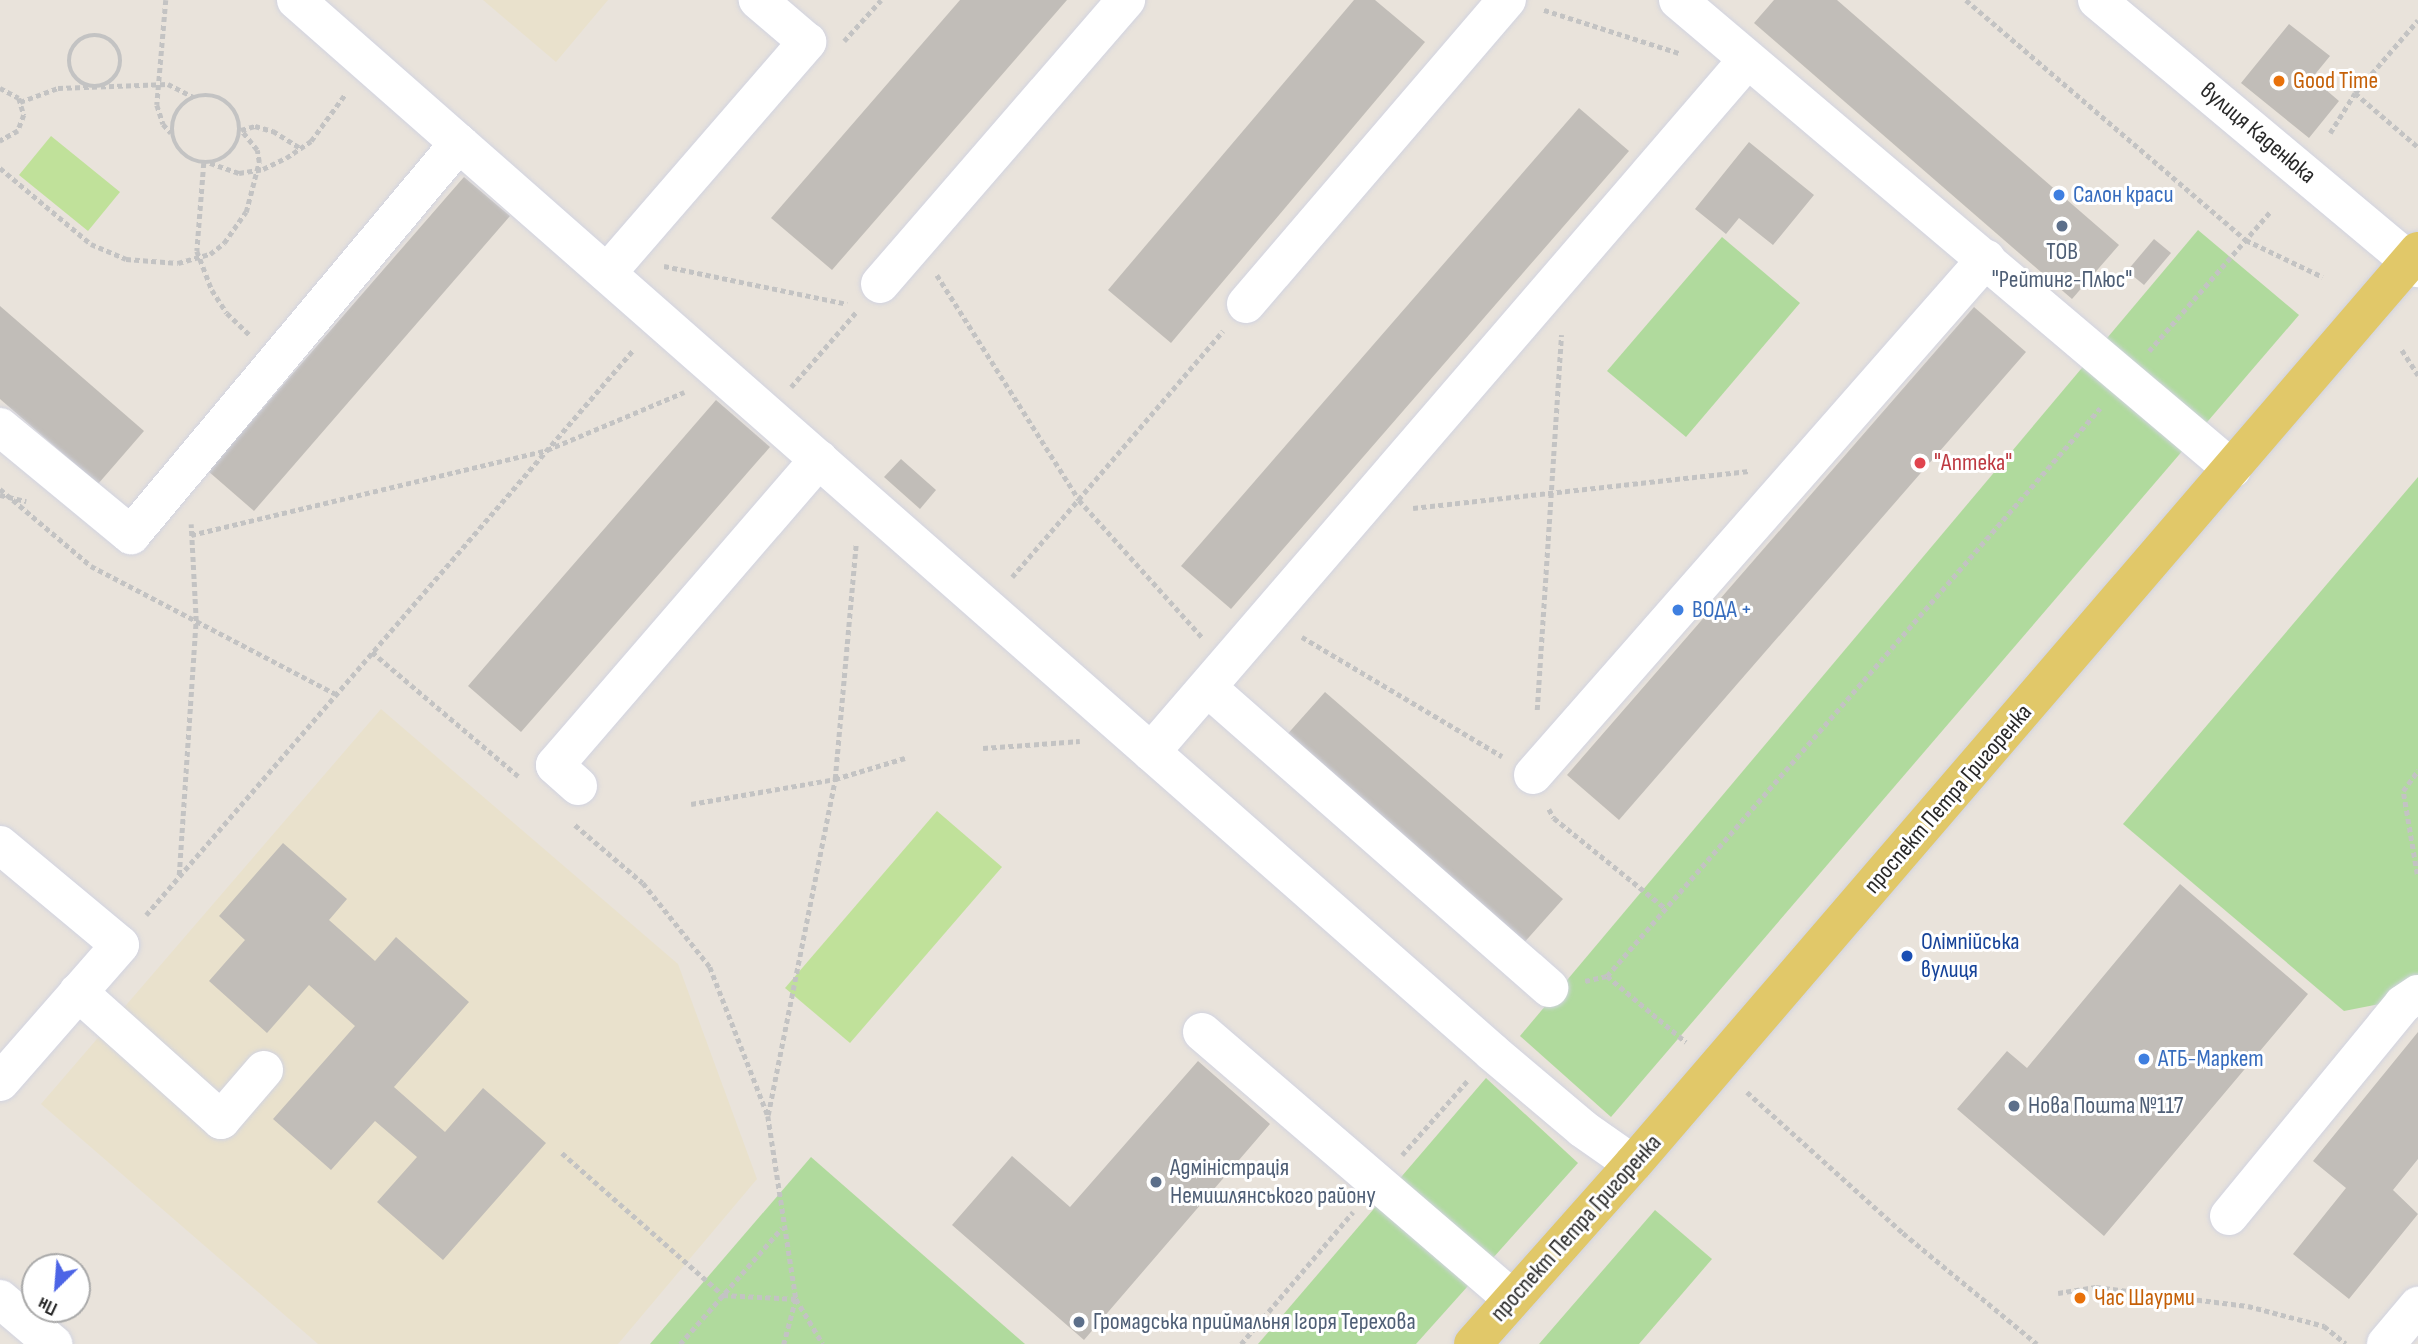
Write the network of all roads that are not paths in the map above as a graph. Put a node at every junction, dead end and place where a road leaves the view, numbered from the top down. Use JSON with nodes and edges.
{"nodes":[{"id":1,"x":296,"y":0,"type":"edge"},
{"id":2,"x":758,"y":0,"type":"edge"},
{"id":3,"x":1126,"y":0,"type":"edge"},
{"id":4,"x":1678,"y":0,"type":"edge"},
{"id":5,"x":2097,"y":0,"type":"edge"},
{"id":6,"x":1523,"y":4,"type":"edge"},
{"id":7,"x":1742,"y":66,"type":"junction"},
{"id":8,"x":459,"y":142,"type":"junction"},
{"id":9,"x":1986,"y":259,"type":"junction"},
{"id":10,"x":2415,"y":260,"type":"edge"},
{"id":11,"x":607,"y":273,"type":"junction"},
{"id":12,"x":880,"y":284,"type":"dead end"},
{"id":13,"x":1246,"y":304,"type":"road end"},
{"id":14,"x":0,"y":427,"type":"edge"},
{"id":15,"x":819,"y":459,"type":"junction"},
{"id":16,"x":2232,"y":469,"type":"junction"},
{"id":17,"x":1219,"y":677,"type":"junction"},
{"id":18,"x":1144,"y":745,"type":"junction"},
{"id":19,"x":1532,"y":775,"type":"road end"},
{"id":20,"x":574,"y":804,"type":"road end"},
{"id":21,"x":0,"y":845,"type":"edge"},
{"id":22,"x":1549,"y":988,"type":"road end"},
{"id":23,"x":78,"y":992,"type":"junction"},
{"id":24,"x":2418,"y":994,"type":"edge"},
{"id":25,"x":1202,"y":1032,"type":"dead end"},
{"id":26,"x":264,"y":1070,"type":"dead end"},
{"id":27,"x":0,"y":1082,"type":"edge"},
{"id":28,"x":1633,"y":1164,"type":"junction"},
{"id":29,"x":2229,"y":1216,"type":"dead end"},
{"id":30,"x":0,"y":1298,"type":"edge"},
{"id":31,"x":1513,"y":1299,"type":"junction"},
{"id":32,"x":2418,"y":1306,"type":"edge"},
{"id":33,"x":53,"y":1344,"type":"edge"},
{"id":34,"x":1473,"y":1344,"type":"edge"},
{"id":35,"x":2386,"y":1344,"type":"edge"}],
"edges":[{"from":1,"to":8,"type":"street"},
{"from":2,"to":11,"type":"street"},
{"from":3,"to":12,"type":"street"},
{"from":4,"to":7,"type":"street"},
{"from":5,"to":10,"type":"street","name":"вулиця Каденюка"},
{"from":6,"to":13,"type":"street"},
{"from":7,"to":9,"type":"street"},
{"from":7,"to":17,"type":"street"},
{"from":8,"to":11,"type":"street"},
{"from":8,"to":14,"type":"street"},
{"from":9,"to":16,"type":"street"},
{"from":9,"to":19,"type":"street"},
{"from":10,"to":16,"type":"main road","name":"проспект Петра Григоренка"},
{"from":11,"to":15,"type":"street"},
{"from":15,"to":18,"type":"street"},
{"from":15,"to":20,"type":"street"},
{"from":16,"to":28,"type":"main road","name":"проспект Петра Григоренка"},
{"from":17,"to":18,"type":"street"},
{"from":17,"to":22,"type":"street"},
{"from":18,"to":28,"type":"street"},
{"from":21,"to":23,"type":"street"},
{"from":23,"to":26,"type":"street"},
{"from":23,"to":27,"type":"street"},
{"from":24,"to":29,"type":"street"},
{"from":25,"to":31,"type":"street"},
{"from":28,"to":31,"type":"main road","name":"проспект Петра Григоренка"},
{"from":30,"to":33,"type":"street"},
{"from":31,"to":34,"type":"main road","name":"проспект Петра Григоренка"},
{"from":32,"to":35,"type":"street"}]}
